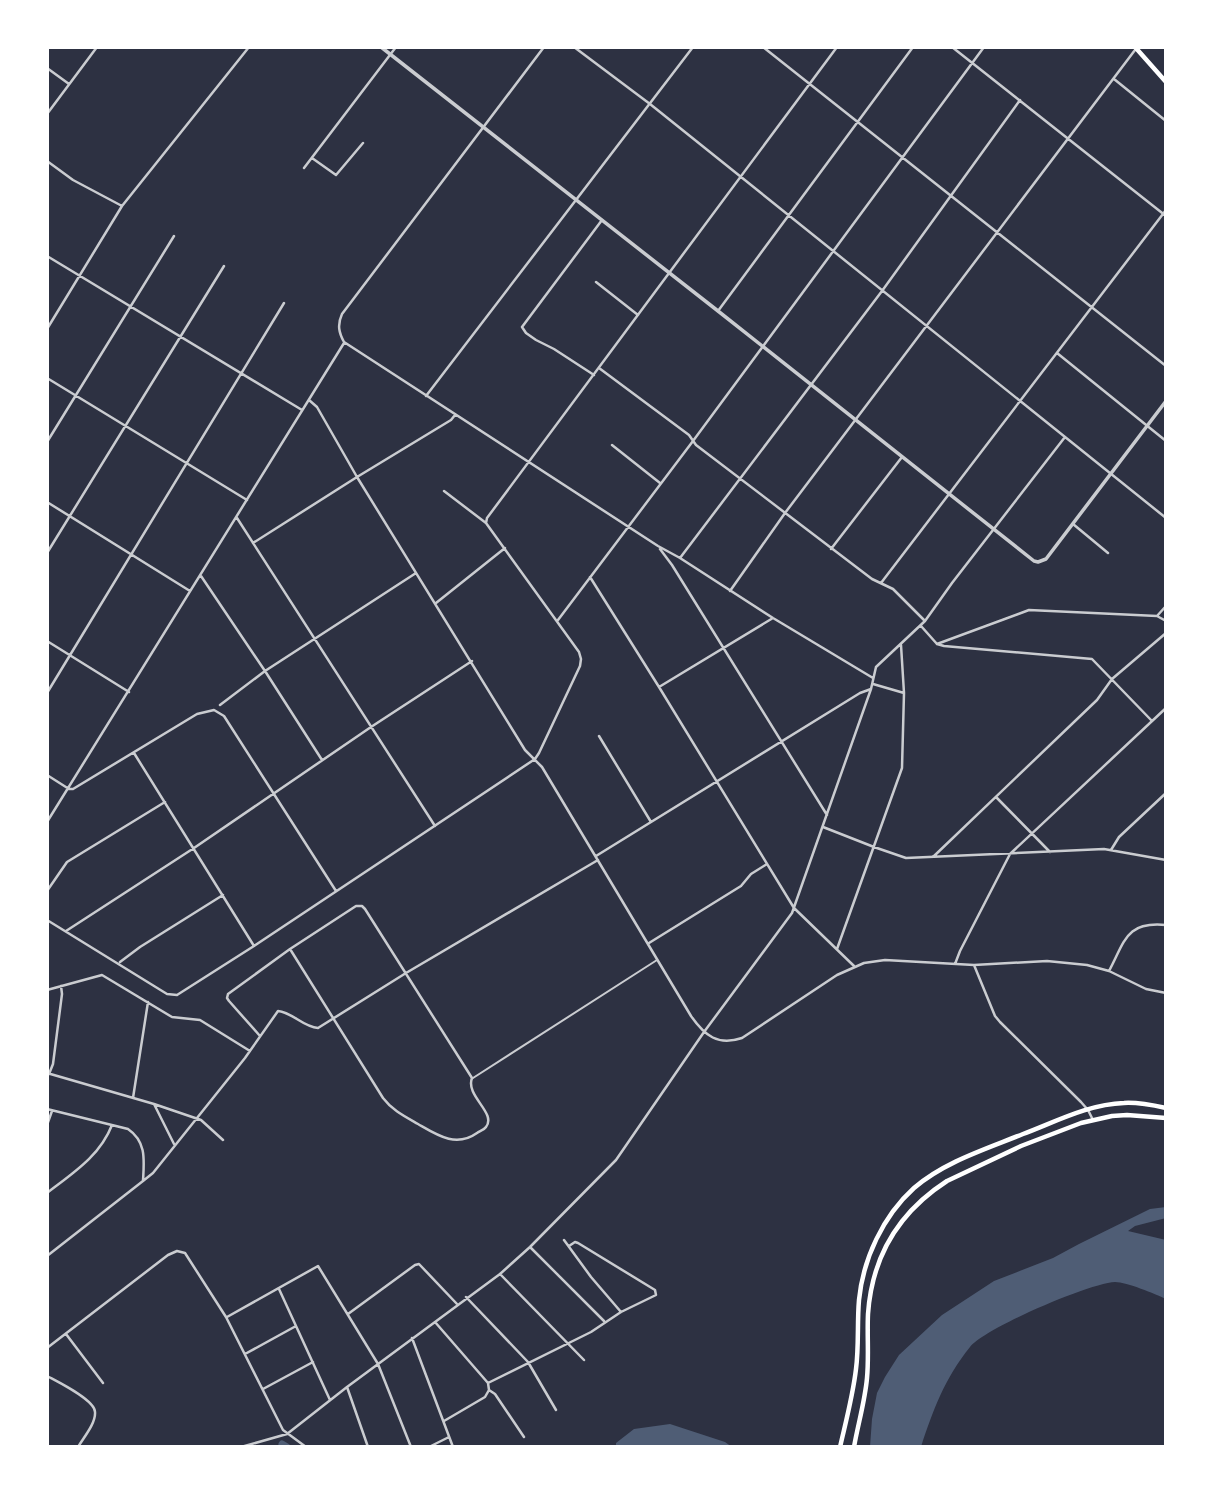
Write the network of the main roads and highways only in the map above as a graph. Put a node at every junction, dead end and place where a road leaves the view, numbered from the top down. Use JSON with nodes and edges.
{"nodes":[{"id":1,"x":1136,"y":48,"type":"edge"},
{"id":2,"x":1166,"y":82,"type":"edge"},
{"id":3,"x":1166,"y":1108,"type":"edge"},
{"id":4,"x":1166,"y":1118,"type":"edge"},
{"id":5,"x":840,"y":1447,"type":"edge"},
{"id":6,"x":854,"y":1447,"type":"edge"}],
"edges":[{"from":1,"to":2,"type":"main road"},
{"from":3,"to":5,"type":"main road"},
{"from":4,"to":6,"type":"main road"}]}
